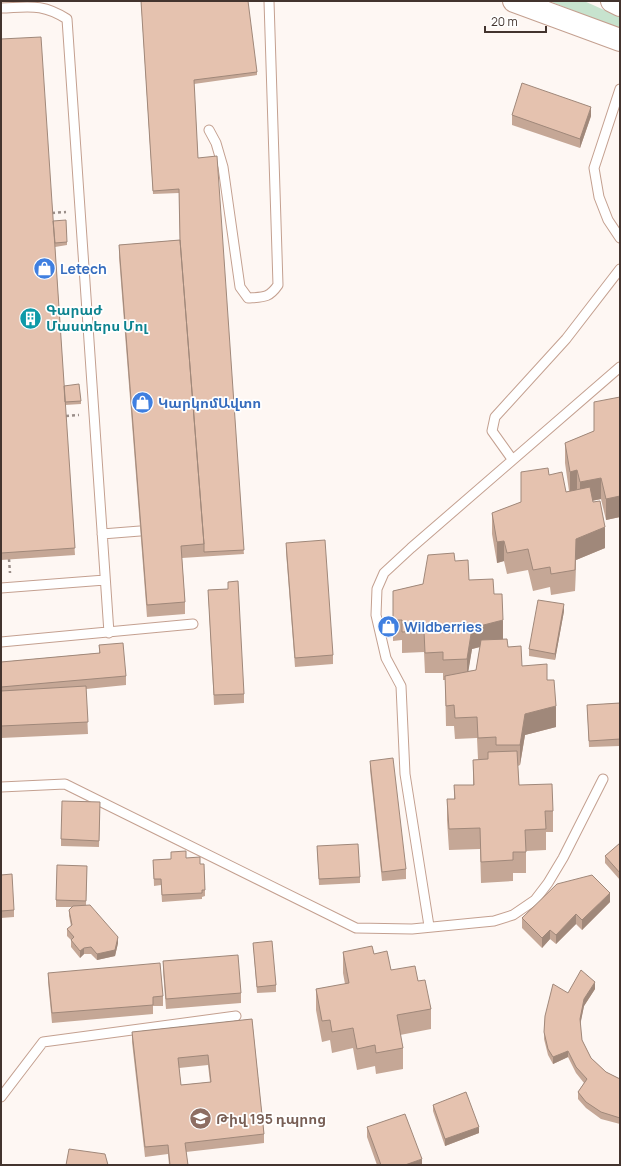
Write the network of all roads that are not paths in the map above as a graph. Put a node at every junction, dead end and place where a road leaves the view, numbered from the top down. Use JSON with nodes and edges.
{"nodes":[{"id":1,"x":269,"y":1,"type":"edge"},
{"id":2,"x":514,"y":1,"type":"edge"},
{"id":3,"x":612,"y":1,"type":"edge"},
{"id":4,"x":620,"y":5,"type":"edge"},
{"id":5,"x":1,"y":8,"type":"edge"},
{"id":6,"x":620,"y":40,"type":"edge"},
{"id":7,"x":620,"y":89,"type":"edge"},
{"id":8,"x":209,"y":130,"type":"dead end"},
{"id":9,"x":620,"y":238,"type":"edge"},
{"id":10,"x":620,"y":269,"type":"edge"},
{"id":11,"x":620,"y":367,"type":"edge"},
{"id":12,"x":512,"y":459,"type":"junction"},
{"id":13,"x":140,"y":531,"type":"edge"},
{"id":14,"x":102,"y":534,"type":"junction"},
{"id":15,"x":104,"y":580,"type":"junction"},
{"id":16,"x":1,"y":588,"type":"edge"},
{"id":17,"x":193,"y":624,"type":"dead end"},
{"id":18,"x":109,"y":633,"type":"junction"},
{"id":19,"x":1,"y":642,"type":"edge"},
{"id":20,"x":603,"y":779,"type":"dead end"},
{"id":21,"x":1,"y":786,"type":"edge"},
{"id":22,"x":429,"y":926,"type":"junction"},
{"id":23,"x":236,"y":1016,"type":"dead end"},
{"id":24,"x":1,"y":1097,"type":"edge"}],
"edges":[{"from":1,"to":8,"type":"lane"},
{"from":2,"to":6,"type":"highway"},
{"from":3,"to":4,"type":"highway"},
{"from":5,"to":14,"type":"lane"},
{"from":7,"to":9,"type":"lane"},
{"from":10,"to":12,"type":"lane"},
{"from":11,"to":12,"type":"lane"},
{"from":12,"to":22,"type":"lane"},
{"from":13,"to":14,"type":"lane"},
{"from":14,"to":15,"type":"lane"},
{"from":15,"to":16,"type":"lane"},
{"from":15,"to":18,"type":"lane"},
{"from":17,"to":18,"type":"lane"},
{"from":18,"to":19,"type":"lane"},
{"from":20,"to":22,"type":"lane"},
{"from":21,"to":22,"type":"lane"},
{"from":23,"to":24,"type":"lane"}]}
